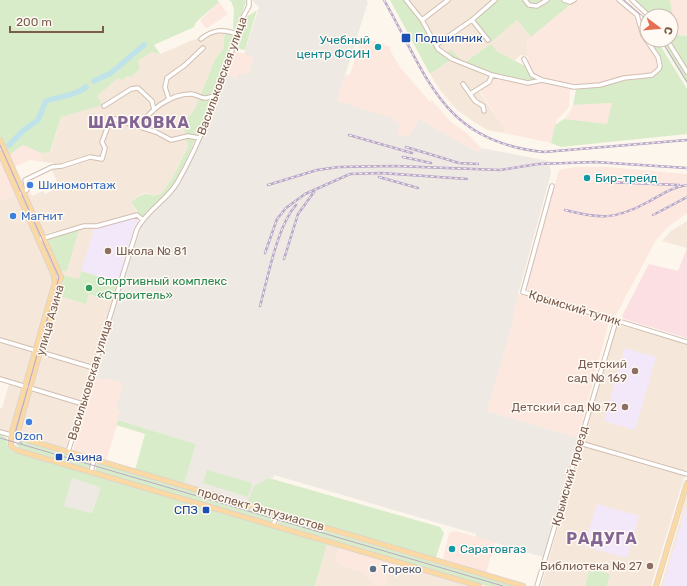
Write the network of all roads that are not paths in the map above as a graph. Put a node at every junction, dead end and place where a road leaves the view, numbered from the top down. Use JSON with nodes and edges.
{"nodes":[{"id":1,"x":249,"y":0,"type":"edge"},
{"id":2,"x":406,"y":0,"type":"edge"},
{"id":3,"x":448,"y":0,"type":"edge"},
{"id":4,"x":495,"y":0,"type":"edge"},
{"id":5,"x":525,"y":0,"type":"edge"},
{"id":6,"x":547,"y":0,"type":"edge"},
{"id":7,"x":564,"y":0,"type":"edge"},
{"id":8,"x":574,"y":0,"type":"edge"},
{"id":9,"x":619,"y":0,"type":"edge"},
{"id":10,"x":632,"y":0,"type":"edge"},
{"id":11,"x":640,"y":8,"type":"edge"},
{"id":12,"x":422,"y":20,"type":"junction"},
{"id":13,"x":472,"y":20,"type":"junction"},
{"id":14,"x":237,"y":34,"type":"junction"},
{"id":15,"x":201,"y":39,"type":"dead end"},
{"id":16,"x":488,"y":40,"type":"dead end"},
{"id":17,"x":436,"y":45,"type":"junction"},
{"id":18,"x":203,"y":48,"type":"dead end"},
{"id":19,"x":672,"y":48,"type":"edge"},
{"id":20,"x":524,"y":59,"type":"dead end"},
{"id":21,"x":687,"y":72,"type":"edge"},
{"id":22,"x":492,"y":75,"type":"junction"},
{"id":23,"x":542,"y":80,"type":"junction"},
{"id":24,"x":463,"y":84,"type":"dead end"},
{"id":25,"x":470,"y":94,"type":"junction"},
{"id":26,"x":217,"y":96,"type":"junction"},
{"id":27,"x":169,"y":100,"type":"junction"},
{"id":28,"x":104,"y":106,"type":"dead end"},
{"id":29,"x":154,"y":110,"type":"junction"},
{"id":30,"x":484,"y":110,"type":"dead end"},
{"id":31,"x":140,"y":127,"type":"junction"},
{"id":32,"x":199,"y":138,"type":"junction"},
{"id":33,"x":0,"y":140,"type":"edge"},
{"id":34,"x":0,"y":153,"type":"edge"},
{"id":35,"x":552,"y":186,"type":"dead end"},
{"id":36,"x":21,"y":193,"type":"junction"},
{"id":37,"x":143,"y":220,"type":"junction"},
{"id":38,"x":44,"y":238,"type":"junction"},
{"id":39,"x":38,"y":240,"type":"junction"},
{"id":40,"x":616,"y":321,"type":"junction"},
{"id":41,"x":0,"y":340,"type":"edge"},
{"id":42,"x":687,"y":342,"type":"edge"},
{"id":43,"x":38,"y":351,"type":"junction"},
{"id":44,"x":94,"y":368,"type":"junction"},
{"id":45,"x":0,"y":379,"type":"edge"},
{"id":46,"x":27,"y":387,"type":"junction"},
{"id":47,"x":83,"y":404,"type":"junction"},
{"id":48,"x":0,"y":432,"type":"edge"},
{"id":49,"x":11,"y":435,"type":"junction"},
{"id":50,"x":19,"y":438,"type":"junction"},
{"id":51,"x":580,"y":443,"type":"junction"},
{"id":52,"x":68,"y":452,"type":"junction"},
{"id":53,"x":94,"y":460,"type":"junction"},
{"id":54,"x":91,"y":472,"type":"junction"},
{"id":55,"x":687,"y":474,"type":"edge"},
{"id":56,"x":687,"y":483,"type":"edge"},
{"id":57,"x":278,"y":514,"type":"junction"},
{"id":58,"x":273,"y":525,"type":"junction"},
{"id":59,"x":479,"y":586,"type":"edge"},
{"id":60,"x":522,"y":586,"type":"edge"},
{"id":61,"x":537,"y":586,"type":"edge"},
{"id":62,"x":656,"y":586,"type":"edge"}],
"edges":[{"from":1,"to":14,"type":"street","name":"Васильковская улица"},
{"from":2,"to":12,"type":"street"},
{"from":3,"to":12,"type":"street"},
{"from":4,"to":13,"type":"street"},
{"from":5,"to":6,"type":"street"},
{"from":7,"to":8,"type":"street"},
{"from":9,"to":23,"type":"street"},
{"from":10,"to":11,"type":"street"},
{"from":12,"to":17,"type":"street"},
{"from":13,"to":16,"type":"street"},
{"from":13,"to":17,"type":"street"},
{"from":14,"to":15,"type":"street"},
{"from":14,"to":26,"type":"street","name":"Васильковская улица"},
{"from":17,"to":22,"type":"street"},
{"from":18,"to":27,"type":"street"},
{"from":19,"to":21,"type":"street"},
{"from":20,"to":23,"type":"street"},
{"from":22,"to":23,"type":"street"},
{"from":22,"to":25,"type":"street"},
{"from":24,"to":25,"type":"street"},
{"from":25,"to":30,"type":"street"},
{"from":26,"to":27,"type":"street"},
{"from":26,"to":32,"type":"street","name":"Васильковская улица"},
{"from":27,"to":29,"type":"street"},
{"from":28,"to":29,"type":"street"},
{"from":29,"to":31,"type":"street"},
{"from":31,"to":32,"type":"street"},
{"from":31,"to":36,"type":"street"},
{"from":32,"to":37,"type":"street","name":"Васильковская улица"},
{"from":33,"to":36,"type":"main road","name":"улица Азина"},
{"from":34,"to":36,"type":"main road","name":"улица Азина"},
{"from":35,"to":40,"type":"street","name":"Крымский тупик"},
{"from":36,"to":38,"type":"main road","name":"улица Азина"},
{"from":36,"to":39,"type":"main road","name":"улица Азина"},
{"from":37,"to":38,"type":"street"},
{"from":37,"to":44,"type":"street","name":"Васильковская улица"},
{"from":38,"to":39,"type":"street"},
{"from":38,"to":43,"type":"main road","name":"улица Азина"},
{"from":39,"to":43,"type":"main road","name":"улица Азина"},
{"from":40,"to":42,"type":"street","name":"Крымский тупик"},
{"from":40,"to":51,"type":"street","name":"Крымский проезд"},
{"from":41,"to":43,"type":"street"},
{"from":43,"to":44,"type":"street"},
{"from":43,"to":46,"type":"main road","name":"улица Азина"},
{"from":44,"to":47,"type":"street","name":"Васильковская улица"},
{"from":45,"to":46,"type":"street"},
{"from":46,"to":47,"type":"street"},
{"from":46,"to":49,"type":"main road","name":"улица Азина"},
{"from":46,"to":50,"type":"main road","name":"улица Азина"},
{"from":47,"to":52,"type":"street","name":"Васильковская улица"},
{"from":48,"to":49,"type":"street","name":"проспект Энтузиастов"},
{"from":49,"to":50,"type":"main road","name":"проспект Энтузиастов"},
{"from":49,"to":54,"type":"main road","name":"проспект Энтузиастов"},
{"from":50,"to":52,"type":"main road","name":"проспект Энтузиастов"},
{"from":51,"to":55,"type":"street"},
{"from":51,"to":61,"type":"street","name":"Крымский проезд"},
{"from":52,"to":53,"type":"main road","name":"проспект Энтузиастов"},
{"from":53,"to":54,"type":"street"},
{"from":53,"to":57,"type":"main road","name":"проспект Энтузиастов"},
{"from":54,"to":58,"type":"main road","name":"проспект Энтузиастов"},
{"from":56,"to":62,"type":"main road"},
{"from":57,"to":58,"type":"street"},
{"from":57,"to":60,"type":"main road","name":"проспект Энтузиастов"},
{"from":58,"to":59,"type":"main road","name":"проспект Энтузиастов"}]}
